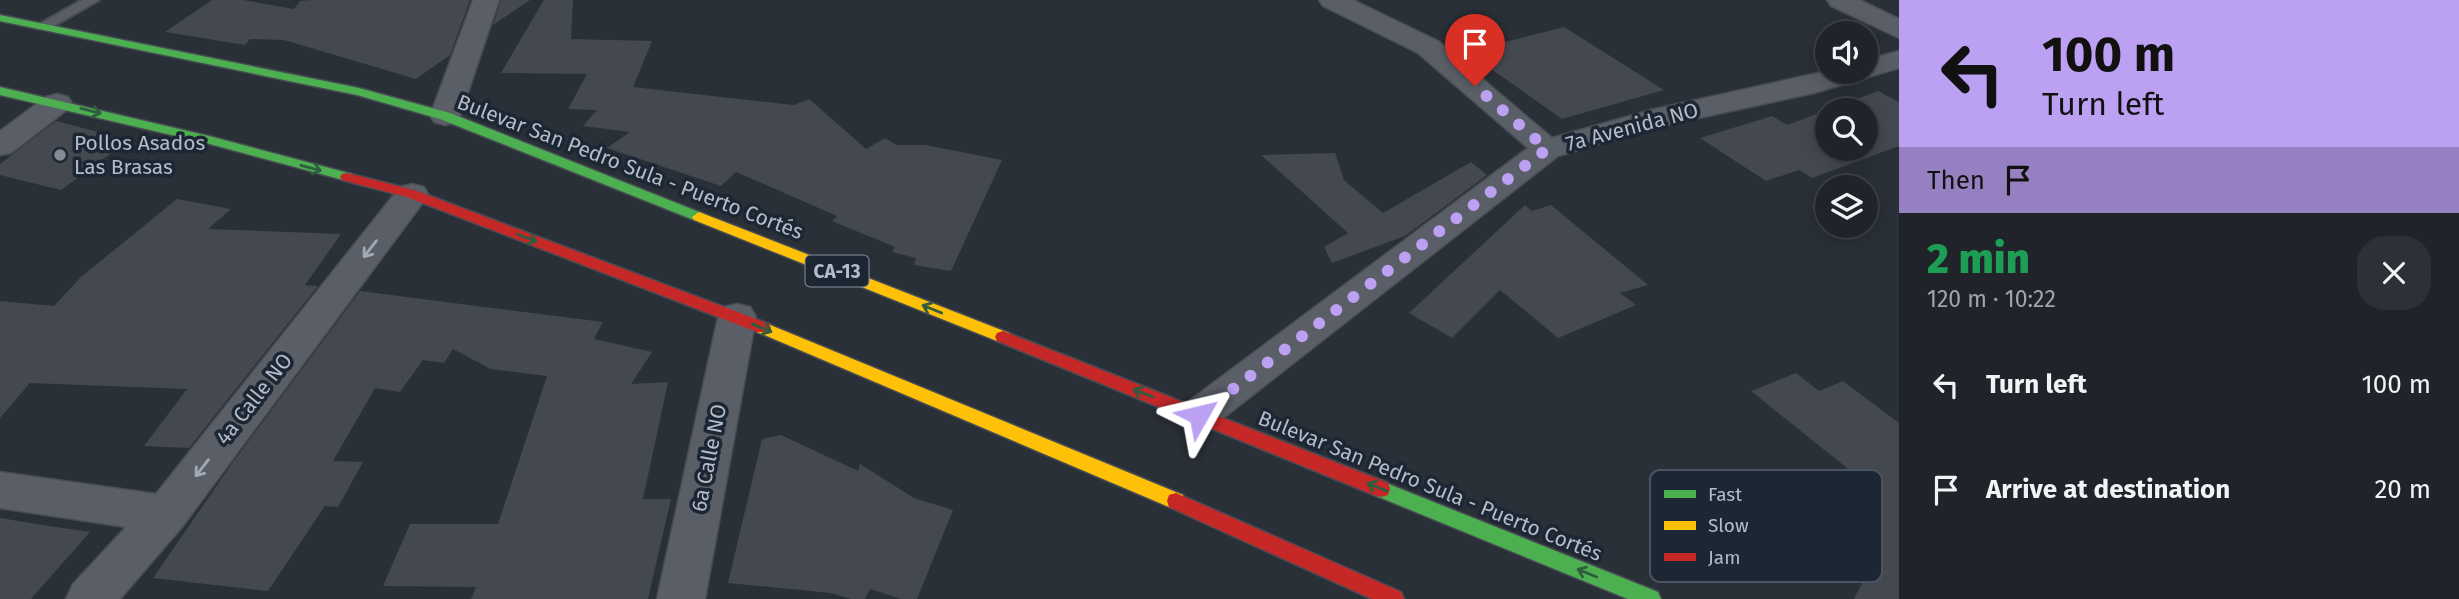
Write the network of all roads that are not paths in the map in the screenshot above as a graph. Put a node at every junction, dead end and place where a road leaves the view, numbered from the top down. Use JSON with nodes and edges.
{"nodes":[{"id":1,"x":92,"y":0,"type":"edge"},
{"id":2,"x":486,"y":0,"type":"edge"},
{"id":3,"x":1332,"y":0,"type":"edge"},
{"id":4,"x":1840,"y":0,"type":"edge"},
{"id":5,"x":0,"y":18,"type":"edge"},
{"id":6,"x":45,"y":25,"type":"junction"},
{"id":7,"x":1899,"y":30,"type":"edge"},
{"id":8,"x":1899,"y":60,"type":"edge"},
{"id":9,"x":1878,"y":66,"type":"edge"},
{"id":10,"x":1815,"y":84,"type":"edge"},
{"id":11,"x":0,"y":91,"type":"edge"},
{"id":12,"x":57,"y":103,"type":"junction"},
{"id":13,"x":445,"y":116,"type":"junction"},
{"id":14,"x":0,"y":146,"type":"edge"},
{"id":15,"x":1547,"y":149,"type":"junction"},
{"id":16,"x":412,"y":194,"type":"junction"},
{"id":17,"x":737,"y":317,"type":"junction"},
{"id":18,"x":1199,"y":415,"type":"junction"},
{"id":19,"x":0,"y":490,"type":"edge"},
{"id":20,"x":166,"y":514,"type":"junction"},
{"id":21,"x":90,"y":599,"type":"edge"},
{"id":22,"x":681,"y":599,"type":"edge"},
{"id":23,"x":1394,"y":599,"type":"edge"},
{"id":24,"x":1651,"y":599,"type":"edge"}],
"edges":[{"from":1,"to":6,"type":"lane"},
{"from":2,"to":13,"type":"street"},
{"from":3,"to":15,"type":"street"},
{"from":4,"to":7,"type":"street"},
{"from":5,"to":6,"type":"highway","name":"Bulevar San Pedro Sula - Puerto Cortés","number":"CA-13"},
{"from":6,"to":13,"type":"highway","name":"Bulevar San Pedro Sula - Puerto Cortés","number":"CA-13"},
{"from":8,"to":9,"type":"street"},
{"from":10,"to":15,"type":"street","name":"7a Avenida NO"},
{"from":11,"to":12,"type":"highway"},
{"from":12,"to":14,"type":"street"},
{"from":12,"to":16,"type":"highway","one_way":true},
{"from":18,"to":13,"type":"highway","name":"Bulevar San Pedro Sula - Puerto Cortés","number":"CA-13","one_way":true},
{"from":15,"to":18,"type":"street","name":"7a Avenida NO"},
{"from":16,"to":17,"type":"highway","one_way":true},
{"from":16,"to":20,"type":"street","name":"4a Calle NO","one_way":true},
{"from":17,"to":22,"type":"street","name":"6a Calle NO"},
{"from":17,"to":23,"type":"highway","one_way":true},
{"from":24,"to":18,"type":"highway","name":"Bulevar San Pedro Sula - Puerto Cortés","number":"CA-13","one_way":true},
{"from":19,"to":20,"type":"street"},
{"from":20,"to":21,"type":"street","name":"4a Calle NO"}]}
